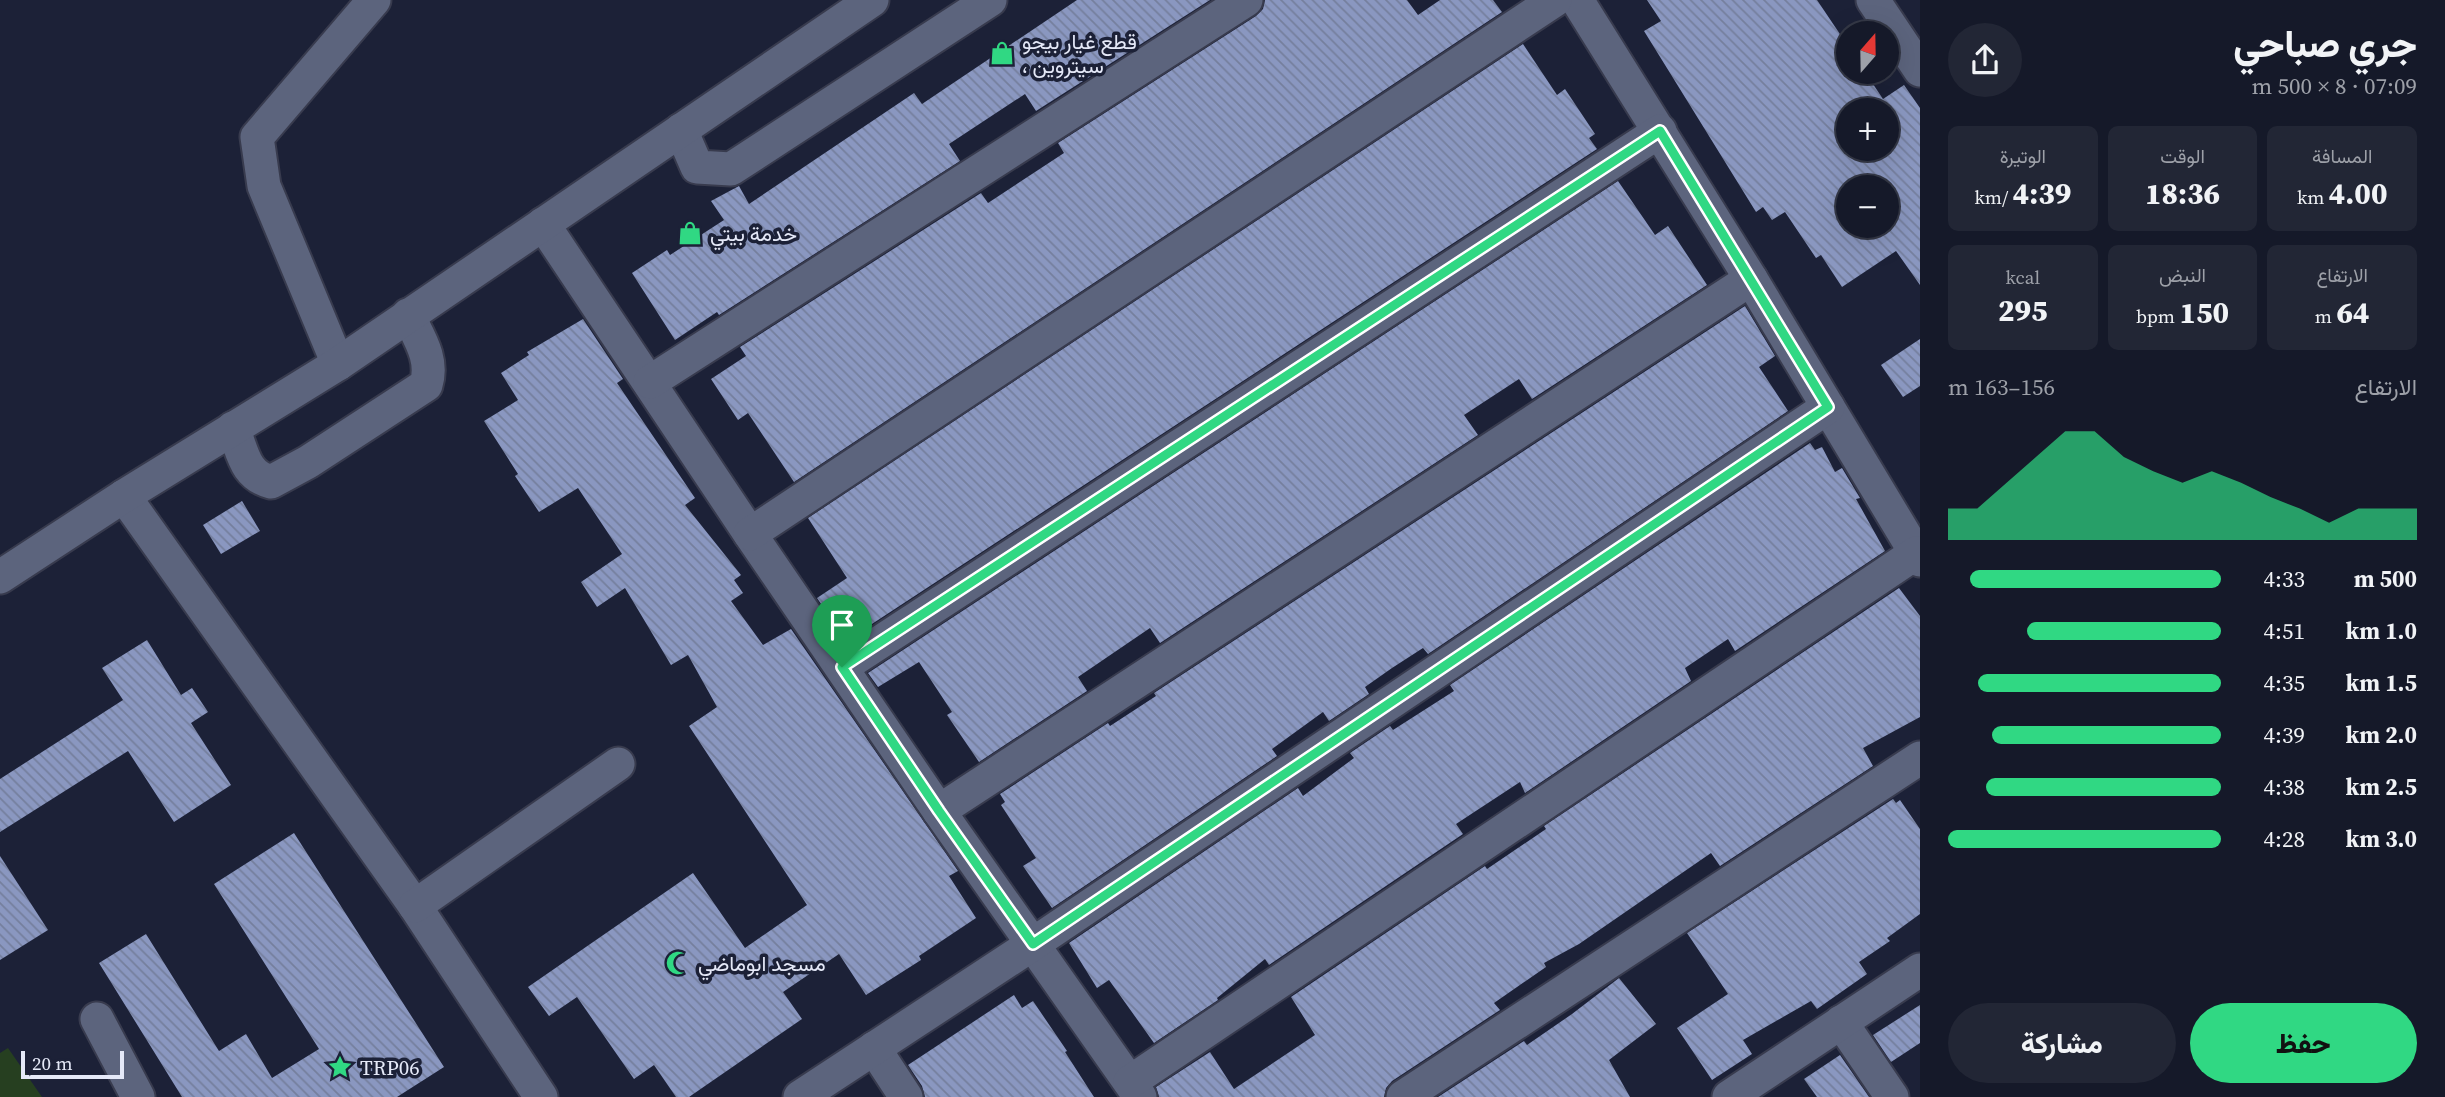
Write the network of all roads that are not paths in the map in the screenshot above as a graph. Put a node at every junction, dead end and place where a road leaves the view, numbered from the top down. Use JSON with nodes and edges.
{"nodes":[{"id":1,"x":374,"y":0,"type":"edge"},
{"id":2,"x":872,"y":0,"type":"edge"},
{"id":3,"x":990,"y":0,"type":"edge"},
{"id":4,"x":1247,"y":0,"type":"edge"},
{"id":5,"x":1555,"y":0,"type":"edge"},
{"id":6,"x":1577,"y":0,"type":"edge"},
{"id":7,"x":1873,"y":0,"type":"edge"},
{"id":8,"x":950,"y":11,"type":"edge"},
{"id":9,"x":1920,"y":70,"type":"edge"},
{"id":10,"x":681,"y":130,"type":"junction"},
{"id":11,"x":1660,"y":131,"type":"junction"},
{"id":12,"x":544,"y":224,"type":"junction"},
{"id":13,"x":1751,"y":279,"type":"junction"},
{"id":14,"x":408,"y":316,"type":"junction"},
{"id":15,"x":338,"y":364,"type":"junction"},
{"id":16,"x":650,"y":382,"type":"junction"},
{"id":17,"x":1828,"y":407,"type":"junction"},
{"id":18,"x":233,"y":428,"type":"junction"},
{"id":19,"x":124,"y":496,"type":"junction"},
{"id":20,"x":750,"y":534,"type":"junction"},
{"id":21,"x":1918,"y":556,"type":"edge"},
{"id":22,"x":0,"y":577,"type":"edge"},
{"id":23,"x":842,"y":667,"type":"junction"},
{"id":24,"x":1920,"y":758,"type":"edge"},
{"id":25,"x":618,"y":764,"type":"dead end"},
{"id":26,"x":939,"y":811,"type":"junction"},
{"id":27,"x":415,"y":906,"type":"junction"},
{"id":28,"x":1033,"y":944,"type":"junction"},
{"id":29,"x":1920,"y":970,"type":"edge"},
{"id":30,"x":97,"y":1019,"type":"dead end"},
{"id":31,"x":1841,"y":1022,"type":"junction"},
{"id":32,"x":874,"y":1048,"type":"junction"},
{"id":33,"x":1135,"y":1090,"type":"edge"},
{"id":34,"x":138,"y":1097,"type":"edge"},
{"id":35,"x":541,"y":1097,"type":"edge"},
{"id":36,"x":800,"y":1097,"type":"edge"},
{"id":37,"x":906,"y":1097,"type":"edge"},
{"id":38,"x":1403,"y":1097,"type":"edge"},
{"id":39,"x":1729,"y":1097,"type":"edge"},
{"id":40,"x":1892,"y":1097,"type":"edge"}],
"edges":[{"from":1,"to":15,"type":"street"},
{"from":2,"to":10,"type":"street"},
{"from":3,"to":8,"type":"street"},
{"from":4,"to":16,"type":"street"},
{"from":5,"to":20,"type":"street"},
{"from":6,"to":11,"type":"street"},
{"from":7,"to":9,"type":"street"},
{"from":8,"to":10,"type":"street"},
{"from":10,"to":12,"type":"street"},
{"from":11,"to":13,"type":"street"},
{"from":11,"to":23,"type":"street"},
{"from":12,"to":14,"type":"street"},
{"from":12,"to":16,"type":"street"},
{"from":13,"to":17,"type":"street"},
{"from":13,"to":26,"type":"street"},
{"from":14,"to":15,"type":"street"},
{"from":14,"to":18,"type":"street"},
{"from":15,"to":18,"type":"street"},
{"from":16,"to":20,"type":"street"},
{"from":17,"to":21,"type":"street"},
{"from":17,"to":28,"type":"street"},
{"from":18,"to":19,"type":"street"},
{"from":19,"to":22,"type":"street"},
{"from":19,"to":27,"type":"street"},
{"from":20,"to":23,"type":"street"},
{"from":21,"to":33,"type":"street"},
{"from":23,"to":26,"type":"street"},
{"from":24,"to":38,"type":"street"},
{"from":25,"to":27,"type":"street"},
{"from":26,"to":28,"type":"street"},
{"from":27,"to":35,"type":"street"},
{"from":28,"to":32,"type":"street"},
{"from":28,"to":33,"type":"street"},
{"from":29,"to":31,"type":"street"},
{"from":30,"to":34,"type":"street"},
{"from":31,"to":39,"type":"street"},
{"from":31,"to":40,"type":"street"},
{"from":32,"to":36,"type":"street"},
{"from":32,"to":37,"type":"street"}]}
